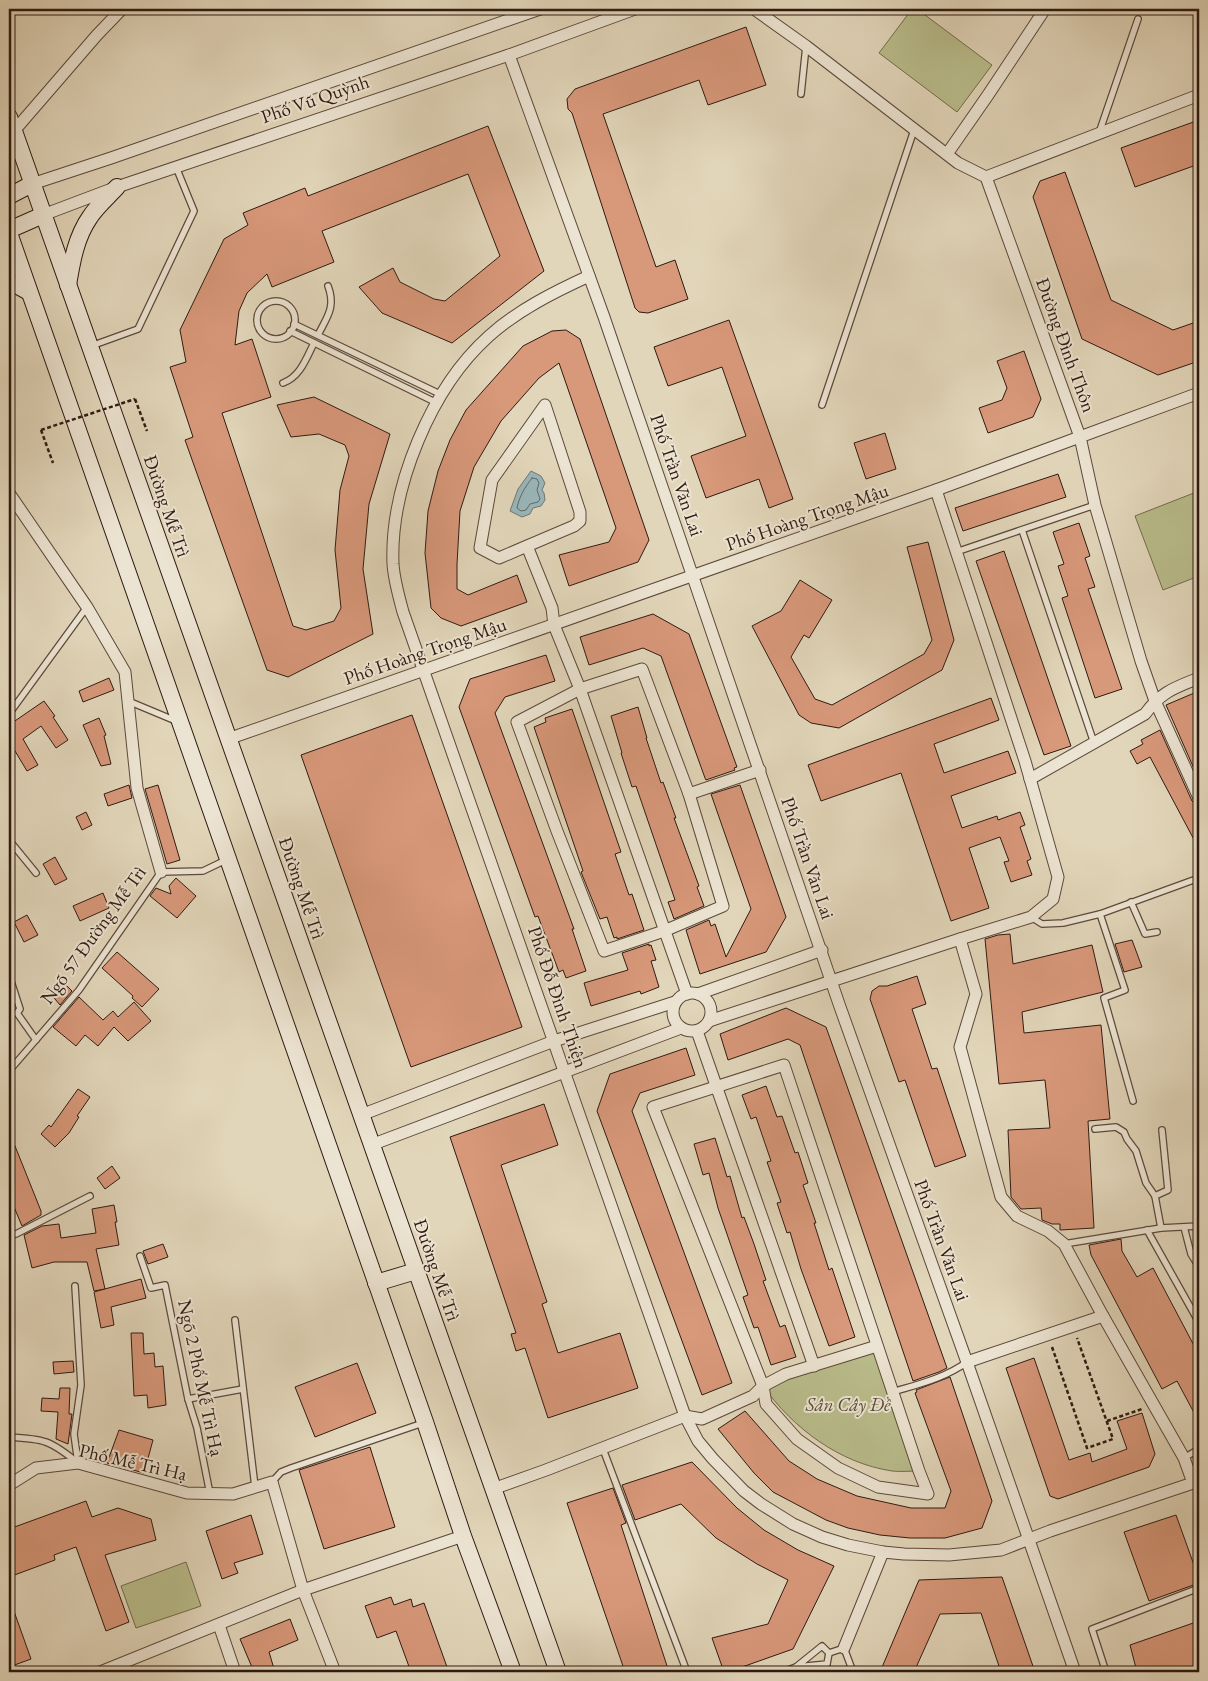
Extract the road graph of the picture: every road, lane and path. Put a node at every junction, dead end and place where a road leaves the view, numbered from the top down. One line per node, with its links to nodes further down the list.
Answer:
1 (122, 9): 11 (street)
2 (540, 9): 17 (street, Phố Vũ Quỳnh)
3 (635, 9): 8 (street, Phố Vũ Quỳnh)
4 (754, 9): 7 (street)
5 (1044, 10): 14 (street)
6 (1138, 19): 13 (lane)
7 (806, 46): 9 (lane); 12 (street)
8 (509, 55): 15 (street, Phố Vũ Quỳnh); 22 (street, Phố Trần Văn Lai)
9 (801, 94)
10 (1199, 95): 13 (street)
11 (10, 128): 17 (main road, Đường Mễ Trì)
12 (914, 130): 14 (street); 35 (lane)
13 (1099, 134): 16 (street)
14 (947, 154): 16 (street)
15 (176, 167): 18 (street, Phố Vũ Quỳnh); 31 (lane)
16 (986, 177): 37 (street, Đường Đình Thôn)
17 (32, 184): 19 (main road); 20 (main road, Đường Mễ Trì)
18 (117, 188): 20 (street, Phố Vũ Quỳnh); 25 (main road)
19 (9, 196)
20 (43, 215): 21 (main road, Phố Vũ Quỳnh); 25 (main road, Đường Mễ Trì)
21 (9, 232): 26 (main road)
22 (589, 276): 34 (street, Phố Đỗ Đình Thiện); 45 (street, Phố Trần Văn Lai)
23 (9, 282): 26 (main road)
24 (328, 286): 29 (lane)
25 (68, 287): 31 (main road, Đường Mễ Trì)
26 (28, 292): 54 (main road)
27 (294, 324): 28 (lane); 28 (lane); 29 (lane)
28 (290, 332): 30 (lane)
29 (318, 336): 34 (lane)
30 (314, 343): 32 (lane); 34 (lane)
31 (89, 346): 55 (main road, Đường Mễ Trì)
32 (283, 383)
33 (1199, 394): 37 (street, Phố Hoàng Trọng Mậu)
34 (440, 399): 48 (street, Phố Đỗ Đình Thiện)
35 (822, 405)
36 (147, 431): 38 (path, bridge)
37 (1080, 437): 39 (street, Phố Hoàng Trọng Mậu); 41 (street, Đường Đình Thôn)
38 (53, 463)
39 (936, 490): 44 (street); 45 (street, Phố Hoàng Trọng Mậu)
40 (9, 493): 46 (street, Ngõ 57 Đường Mễ Trì)
41 (1095, 505): 42 (lane); 51 (street, Đường Đình Thôn)
42 (1022, 530): 44 (lane); 56 (lane)
43 (527, 546): 43 (street); 47 (street)
44 (956, 552): 58 (street)
45 (693, 575): 47 (street, Phố Hoàng Trọng Mậu); 57 (street, Phố Trần Văn Lai)
46 (87, 607): 52 (street, Ngõ 57 Đường Mễ Trì); 53 (lane)
47 (554, 625): 48 (street, Phố Hoàng Trọng Mậu); 50 (street)
48 (424, 670): 55 (street, Phố Hoàng Trọng Mậu); 81 (street, Phố Đỗ Đình Thiện)
49 (1199, 678): 51 (street)
50 (580, 689): 59 (street); 69 (street); 69 (street)
51 (1155, 700): 56 (street); 60 (street, Đường Đình Thôn)
52 (128, 701): 54 (lane); 63 (street, Ngõ 57 Đường Mễ Trì)
53 (9, 714)
54 (180, 723): 62 (main road)
55 (228, 739): 86 (main road, Đường Mễ Trì)
56 (1094, 743): 58 (street)
57 (760, 770): 59 (street); 72 (street, Phố Trần Văn Lai)
58 (1030, 779): 68 (street)
59 (689, 794): 69 (street)
60 (1199, 798)
61 (9, 840): 64 (lane)
62 (228, 859): 63 (lane); 101 (main road)
63 (160, 872): 80 (lane, Ngõ 57 Đường Mễ Trì)
64 (36, 873)
65 (1199, 878): 66 (lane)
66 (1131, 902): 67 (lane); 70 (lane)
67 (1100, 914): 68 (lane); 85 (lane)
68 (1031, 917): 71 (street)
69 (664, 931): 75 (street)
70 (1157, 932)
71 (960, 939): 74 (street); 97 (street)
72 (822, 950): 74 (street, Phố Trần Văn Lai); 75 (street)
73 (9, 975): 80 (lane)
74 (832, 981): 77 (street); 109 (street, Phố Trần Văn Lai)
75 (692, 994): 76 (street); 77 (street)
76 (675, 1002): 78 (street); 81 (street)
77 (709, 1021): 79 (street)
78 (681, 1028): 79 (street); 83 (street)
79 (697, 1031): 84 (street)
80 (36, 1040): 82 (lane, Ngõ 57 Đường Mễ Trì)
81 (554, 1041): 83 (street, Phố Đỗ Đình Thiện); 86 (street)
82 (9, 1071)
83 (565, 1071): 89 (street); 116 (street, Phố Đỗ Đình Thiện)
84 (716, 1087): 108 (street); 110 (street); 111 (street)
85 (1133, 1101)
86 (361, 1115): 89 (main road, Đường Mễ Trì)
87 (1095, 1129): 91 (lane)
88 (1162, 1130): 91 (lane)
89 (371, 1145): 100 (main road, Đường Mễ Trì)
90 (90, 1196): 96 (lane)
91 (1155, 1196): 94 (lane)
92 (1199, 1226): 93 (lane)
93 (1184, 1227): 94 (lane); 99 (lane)
94 (1161, 1228): 95 (lane)
95 (1147, 1230): 97 (lane); 104 (lane)
96 (9, 1235)
97 (1064, 1244): 103 (street)
98 (140, 1256): 114 (lane, Ngõ 2 Phố Mễ Trì Hạ)
99 (1199, 1267)
100 (416, 1271): 101 (main road); 127 (main road, Đường Mễ Trì)
101 (376, 1283): 118 (main road)
102 (75, 1286): 123 (lane)
103 (1103, 1316): 109 (street); 122 (street)
104 (1196, 1319)
105 (235, 1320): 112 (lane)
106 (1076, 1334): 117 (path)
107 (1050, 1343): 117 (path)
108 (877, 1346): 110 (street); 113 (street)
109 (967, 1362): 113 (lane); 130 (street, Phố Trần Văn Lai)
110 (814, 1366): 111 (street)
111 (763, 1386): 113 (street); 116 (street)
112 (243, 1389): 114 (lane); 126 (lane)
113 (893, 1392)
114 (188, 1399): 128 (lane, Ngõ 2 Phố Mễ Trì Hạ)
115 (1146, 1408): 117 (path)
116 (685, 1416): 120 (street); 131 (street, Phố Đỗ Đình Thiện)
117 (1107, 1421)
118 (425, 1422): 124 (lane); 129 (main road)
119 (9, 1437): 123 (lane)
120 (603, 1448): 127 (street); 143 (lane)
121 (1199, 1449): 122 (lane)
122 (1184, 1458): 130 (street, Phố Đỗ Đình Thiện)
123 (78, 1462): 125 (street, Phố Mễ Trì Hạ); 128 (street, Phố Mễ Trì Hạ)
124 (272, 1482): 126 (street, Phố Mễ Trì Hạ); 133 (street)
125 (9, 1485)
126 (256, 1487): 128 (street, Phố Mễ Trì Hạ)
127 (493, 1489): 142 (main road, Đường Mễ Trì)
128 (210, 1494)
129 (464, 1536): 133 (street); 141 (main road)
130 (1029, 1540): 131 (street, Phố Đỗ Đình Thiện); 146 (street, Phố Trần Văn Lai)
131 (883, 1552): 135 (street)
132 (1199, 1588): 147 (lane)
133 (304, 1590): 134 (street); 140 (street)
134 (219, 1625): 138 (street); 139 (street)
135 (844, 1648): 136 (lane); 145 (lane)
136 (829, 1652): 137 (lane); 137 (lane)
137 (796, 1667): 144 (lane)
138 (100, 1672)
139 (235, 1672)
140 (334, 1672)
141 (513, 1672)
142 (558, 1672)
143 (688, 1672)
144 (782, 1672)
145 (853, 1672)
146 (1075, 1672)
147 (1106, 1672)

